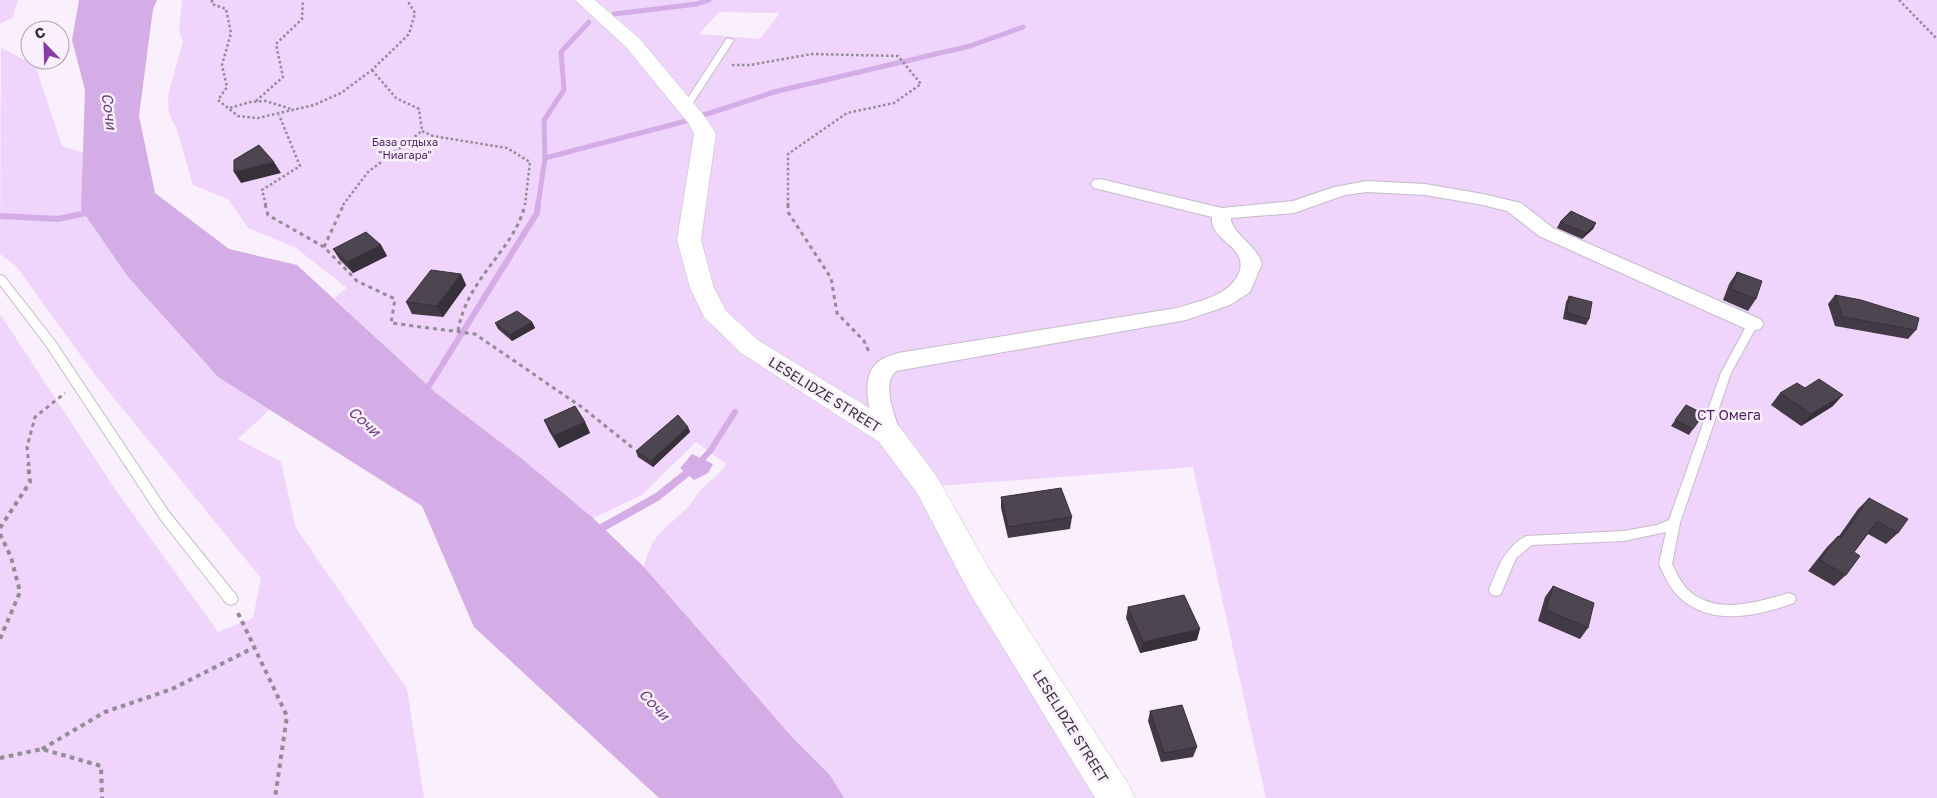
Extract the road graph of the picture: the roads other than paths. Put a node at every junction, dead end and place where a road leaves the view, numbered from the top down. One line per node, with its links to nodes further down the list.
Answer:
1 (584, 0): 3 (street, LESELIDZE STREET)
2 (730, 40): 3 (lane)
3 (686, 107): 8 (street, LESELIDZE STREET)
4 (1100, 184): 5 (street)
5 (1222, 214): 7 (street); 8 (street)
6 (0, 278): 11 (lane)
7 (1753, 324): 9 (lane)
8 (889, 434): 13 (street, LESELIDZE STREET)
9 (1674, 523): 10 (lane); 12 (lane)
10 (1496, 590)
11 (231, 599)
12 (1789, 599)
13 (1116, 798)

